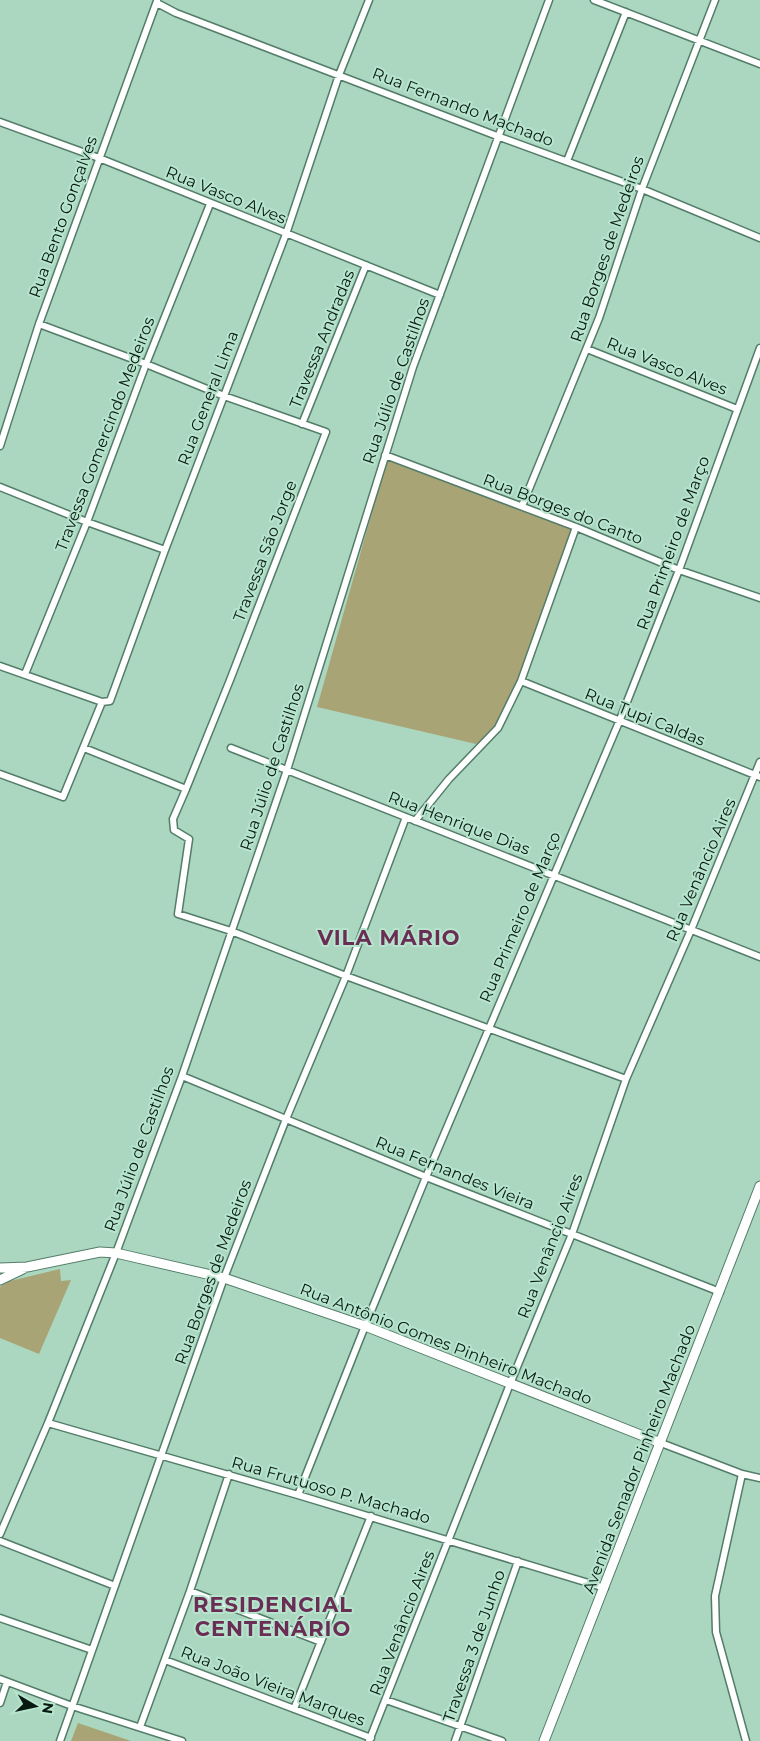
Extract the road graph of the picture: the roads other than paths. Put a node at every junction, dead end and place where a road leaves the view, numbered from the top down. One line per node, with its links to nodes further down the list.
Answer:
1 (369, 0): 9 (street, Rua General Lima)
2 (548, 0): 11 (street, Rua Júlio de Castilhos)
3 (594, 0): 6 (street)
4 (715, 0): 7 (street, Rua Borges de Medeiros)
5 (157, 1): 9 (street, Rua Fernando Machado); 12 (street, Rua Bento Gonçalves)
6 (626, 12): 7 (street); 13 (street)
7 (700, 40): 8 (street); 14 (street, Rua Borges de Medeiros)
8 (760, 64)
9 (340, 75): 11 (street, Rua Fernando Machado); 16 (street, Rua General Lima)
10 (0, 122): 12 (street, Rua Vasco Alves)
11 (497, 136): 13 (street, Rua Fernando Machado); 19 (street, Rua Júlio de Castilhos)
12 (99, 158): 15 (street, Rua Vasco Alves); 20 (street, Rua Bento Gonçalves)
13 (567, 161): 14 (street, Rua Fernando Machado)
14 (642, 190): 17 (street, Rua Fernando Machado); 22 (street, Rua Borges de Medeiros)
15 (210, 204): 16 (street, Rua Vasco Alves); 23 (street, Travessa Gomercindo Medeiros)
16 (286, 234): 18 (street, Rua Vasco Alves); 24 (street, Rua General Lima)
17 (760, 238)
18 (366, 265): 19 (street, Rua Vasco Alves); 26 (street, Travessa Andradas)
19 (440, 295): 28 (street, Rua Júlio de Castilhos)
20 (39, 324): 23 (street); 27 (street, Rua Bento Gonçalves)
21 (760, 348): 25 (street, Rua Primeiro de Março)
22 (587, 349): 25 (street, Rua Vasco Alves); 30 (street, Rua Borges de Medeiros)
23 (146, 364): 24 (street); 31 (street, Travessa Gomercindo Medeiros)
24 (224, 396): 26 (street); 33 (street, Rua General Lima)
25 (737, 409): 34 (street, Rua Primeiro de Março)
26 (302, 424): 47 (street, Travessa São Jorge)
27 (0, 446)
28 (385, 455): 30 (street, Rua Borges do Canto); 44 (street, Rua Júlio de Castilhos)
29 (0, 487): 31 (street)
30 (522, 506): 32 (street, Rua Borges do Canto)
31 (87, 522): 33 (street); 37 (street, Travessa Gomercindo Medeiros)
32 (576, 527): 34 (street, Rua Borges do Canto); 38 (street)
33 (164, 550): 39 (street, Rua General Lima)
34 (679, 570): 35 (street, Rua Borges do Canto); 40 (street, Rua Primeiro de Março)
35 (760, 598)
36 (0, 666): 37 (street)
37 (25, 674): 39 (street)
38 (521, 682): 40 (street, Rua Tupi Caldas); 49 (street)
39 (102, 702): 41 (street, Rua General Lima)
40 (619, 722): 46 (street, Rua Tupi Caldas); 50 (street, Rua Primeiro de Março)
41 (84, 748): 45 (street, Rua General Lima); 47 (street)
42 (231, 748): 44 (street, Rua Henrique Dias)
43 (760, 762): 46 (street, Rua Venâncio Aires)
44 (287, 770): 48 (street, Rua Henrique Dias); 52 (street, Rua Júlio de Castilhos)
45 (0, 774)
46 (758, 776): 51 (street, Rua Venâncio Aires)
47 (186, 789): 52 (street, Travessa São Jorge)
48 (406, 817): 49 (street, Rua Henrique Dias); 54 (street, Rua Borges de Medeiros)
49 (415, 821): 50 (street, Rua Henrique Dias)
50 (553, 875): 51 (street, Rua Henrique Dias); 55 (street, Rua Primeiro de Março)
51 (691, 930): 53 (street, Rua Henrique Dias); 57 (street, Rua Venâncio Aires)
52 (231, 931): 54 (street); 56 (street, Rua Júlio de Castilhos)
53 (760, 957)
54 (346, 976): 55 (street); 58 (street, Rua Borges de Medeiros)
55 (488, 1027): 57 (street); 59 (street, Rua Primeiro de Março)
56 (182, 1076): 58 (street, Rua Fernandes Vieira); 62 (street, Rua Júlio de Castilhos)
57 (626, 1078): 61 (street, Rua Venâncio Aires)
58 (286, 1119): 59 (street, Rua Fernandes Vieira); 65 (street, Rua Borges de Medeiros)
59 (426, 1178): 61 (street, Rua Fernandes Vieira); 68 (street, Rua Primeiro de Março)
60 (760, 1186): 67 (main road, Avenida Senador Pinheiro Machado)
61 (572, 1234): 67 (street, Rua Fernandes Vieira); 69 (street, Rua Venâncio Aires)
62 (116, 1253): 63 (main road, Rua Antônio Gomes Pinheiro Machado); 65 (main road, Rua Antônio Gomes Pinheiro Machado); 70 (street, Rua Júlio de Castilhos)
63 (27, 1267): 64 (main road, Rua Antônio Gomes Pinheiro Machado); 66 (main road, Rua Antônio Gomes Pinheiro Machado)
64 (0, 1268)
65 (224, 1278): 68 (main road, Rua Antônio Gomes Pinheiro Machado); 72 (street, Rua Borges de Medeiros)
66 (0, 1280)
67 (720, 1292): 71 (main road, Avenida Senador Pinheiro Machado)
68 (365, 1326): 69 (main road, Rua Antônio Gomes Pinheiro Machado); 76 (street, Rua Primeiro de Março)
69 (510, 1384): 71 (main road, Rua Antônio Gomes Pinheiro Machado); 79 (street, Rua Venâncio Aires)
70 (48, 1423): 72 (street, Rua Frutuoso P. Machado); 78 (street, Rua Júlio de Castilhos)
71 (661, 1443): 74 (street, Rua Antônio Gomes Pinheiro Machado); 83 (main road, Avenida Senador Pinheiro Machado)
72 (161, 1456): 73 (street, Rua Frutuoso P. Machado); 82 (street, Rua Borges de Medeiros)
73 (229, 1474): 76 (street, Rua Frutuoso P. Machado); 84 (street)
74 (742, 1474): 75 (street, Rua Antônio Gomes Pinheiro Machado); 102 (street)
75 (760, 1478)
76 (298, 1495): 77 (street, Rua Frutuoso P. Machado)
77 (371, 1516): 79 (street, Rua Frutuoso P. Machado); 86 (street)
78 (0, 1534)
79 (449, 1540): 81 (street, Rua Frutuoso P. Machado); 90 (street, Rua Venâncio Aires)
80 (0, 1541): 82 (street)
81 (518, 1561): 83 (street, Rua Frutuoso P. Machado); 94 (street, Travessa 3 de Junho)
82 (115, 1586): 87 (street, Rua Borges de Medeiros)
83 (605, 1588): 101 (main road, Avenida Senador Pinheiro Machado)
84 (190, 1591): 86 (street); 88 (street)
85 (0, 1618): 87 (street)
86 (321, 1642): 93 (street)
87 (92, 1650): 92 (street, Rua Borges de Medeiros)
88 (165, 1660): 93 (street, Rua João Vieira Marques); 95 (street)
89 (3, 1681): 91 (street); 92 (street)
90 (386, 1700): 94 (street); 96 (street, Rua Venâncio Aires)
91 (0, 1703)
92 (72, 1706): 95 (street); 97 (street, Rua Borges de Medeiros)
93 (294, 1709): 96 (street, Rua João Vieira Marques)
94 (460, 1726): 99 (street, Travessa 3 de Junho); 100 (street)
95 (140, 1727): 98 (street)
96 (370, 1739)
97 (60, 1741)
98 (182, 1741)
99 (455, 1741)
100 (502, 1741)
101 (544, 1741)
102 (746, 1741)

